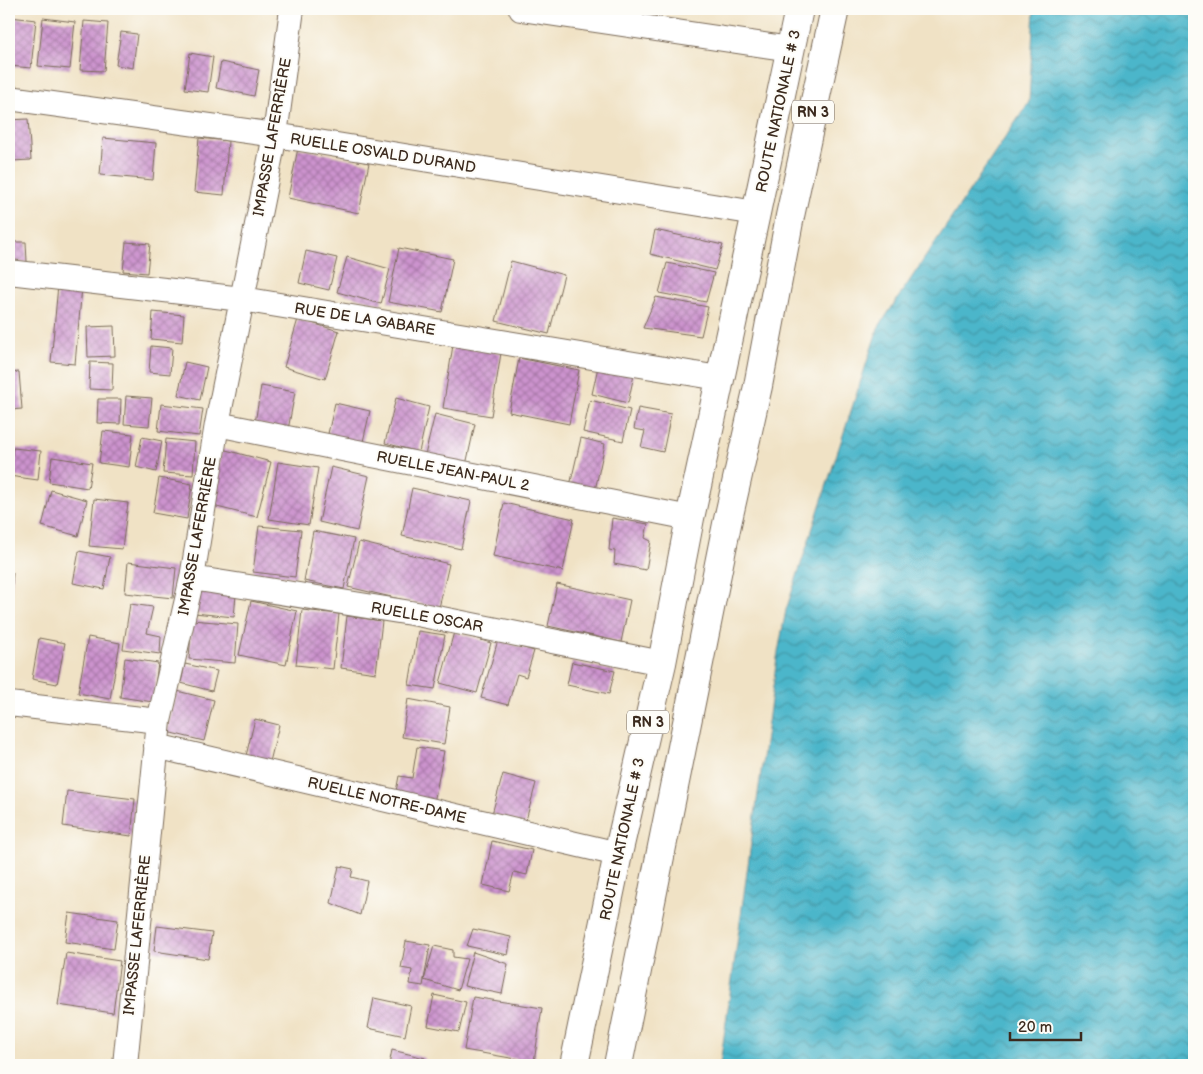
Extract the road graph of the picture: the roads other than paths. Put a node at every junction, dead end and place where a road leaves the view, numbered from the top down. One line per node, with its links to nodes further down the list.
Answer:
1 (292, 9): 7 (street, IMPASSE LAFERRIÈRE)
2 (521, 9): 5 (street)
3 (798, 9): 5 (main road, ROUTE NATIONALE # 3 / RN 3)
4 (836, 9): 22 (main road, RN 3)
5 (791, 49): 8 (main road, ROUTE NATIONALE # 3 / RN 3)
6 (9, 98): 7 (street, RUELLE OSVALD DURAND)
7 (274, 135): 8 (street, RUELLE OSVALD DURAND); 10 (street, IMPASSE LAFERRIÈRE)
8 (756, 213): 11 (main road, RN 3)
9 (9, 272): 10 (street, RUE DE LA GABARE)
10 (242, 299): 11 (street, RUE DE LA GABARE); 12 (street, IMPASSE LAFERRIÈRE)
11 (719, 378): 13 (main road, ROUTE NATIONALE # 3 / RN 3)
12 (217, 424): 13 (street, RUELLE JEAN-PAUL 2); 14 (street, IMPASSE LAFERRIÈRE)
13 (690, 518): 15 (main road, ROUTE NATIONALE # 3 / RN 3)
14 (192, 578): 15 (street, RUELLE OSCAR); 17 (street, IMPASSE LAFERRIÈRE)
15 (662, 663): 19 (main road, ROUTE NATIONALE # 3 / RN 3)
16 (9, 704): 17 (street)
17 (159, 721): 18 (street, IMPASSE LAFERRIÈRE)
18 (156, 746): 19 (street, RUELLE NOTRE-DAME); 20 (street, IMPASSE LAFERRIÈRE)
19 (618, 854): 21 (main road, ROUTE NATIONALE # 3 / RN 3)
20 (125, 1065)
21 (574, 1065)
22 (618, 1065)

